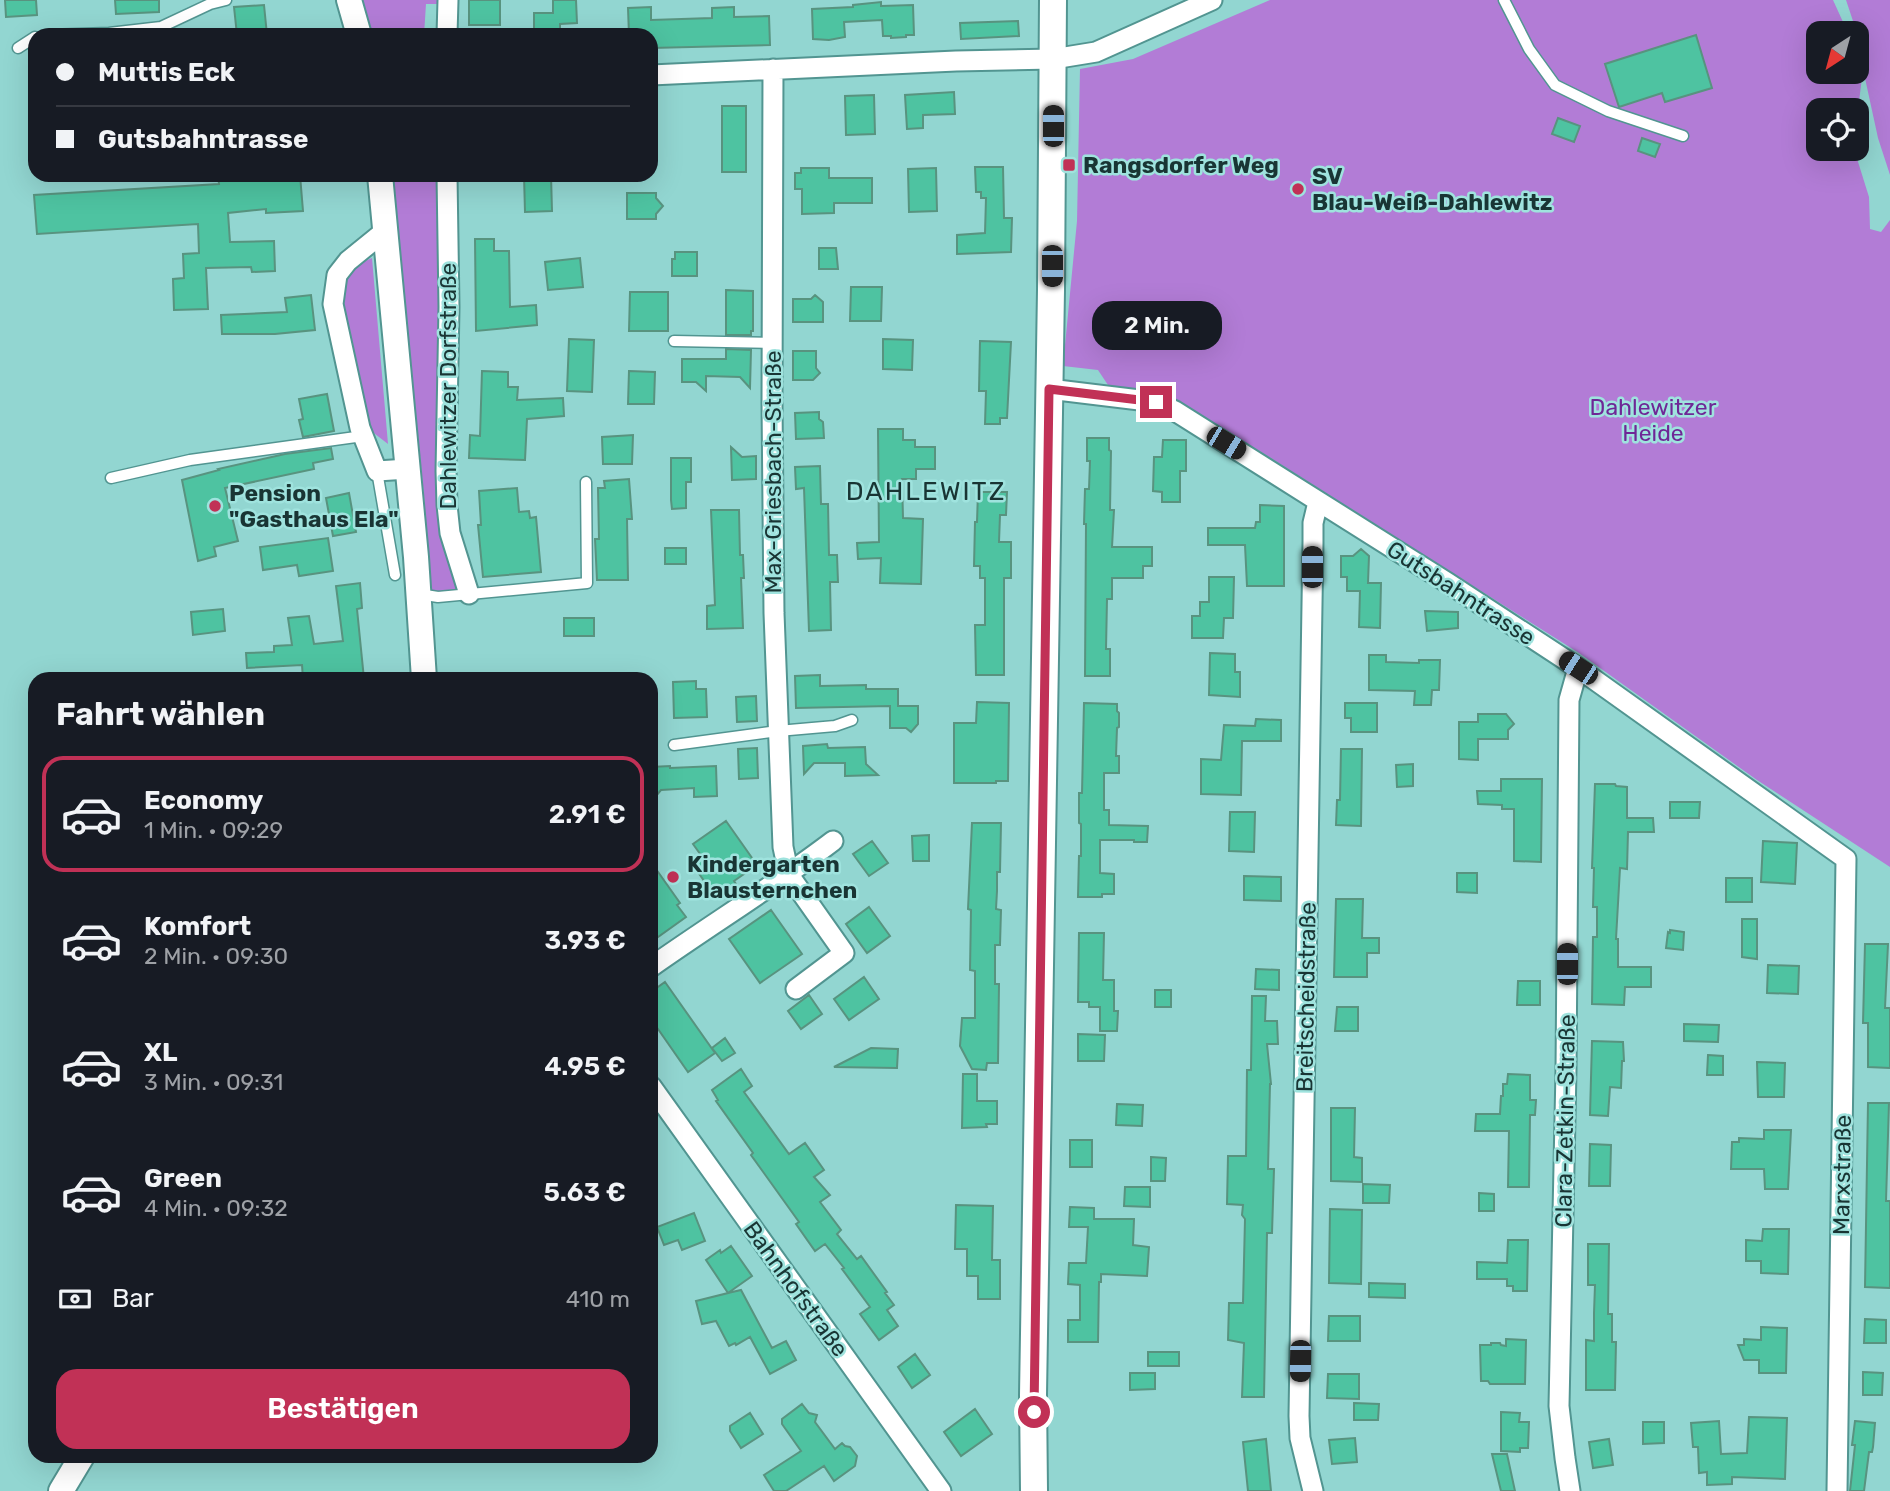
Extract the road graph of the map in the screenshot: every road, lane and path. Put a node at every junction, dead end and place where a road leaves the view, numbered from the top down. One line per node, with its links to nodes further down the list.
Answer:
1 (226, 0): 7 (lane)
2 (349, 0): 8 (street)
3 (448, 0): 9 (street)
4 (1053, 0): 12 (main road)
5 (1212, 0): 12 (street)
6 (1504, 0): 15 (lane)
7 (152, 28)
8 (357, 28)
9 (447, 28)
10 (28, 42): 11 (lane)
11 (18, 48)
12 (1053, 60): 13 (street); 21 (main road)
13 (773, 69): 14 (street); 20 (street, Max-Griesbach-Straße)
14 (658, 75)
15 (1683, 136)
16 (381, 182): 18 (street, Dahlewitzer Dorfstraße)
17 (447, 182): 30 (street, Dahlewitzer Dorfstraße)
18 (385, 231): 22 (street); 23 (street, Dahlewitzer Dorfstraße)
19 (674, 341): 20 (lane)
20 (773, 343): 34 (street, Max-Griesbach-Straße)
21 (1049, 389): 27 (street, Gutsbahntrasse); 45 (main road)
22 (363, 436): 24 (street); 25 (lane)
23 (408, 469): 24 (street, Dahlewitzer Dorfstraße); 29 (street, Dahlewitzer Dorfstraße)
24 (377, 471): 28 (lane)
25 (111, 478)
26 (586, 482): 30 (lane)
27 (1318, 502): 31 (street, Gutsbahntrasse); 46 (street, Breitscheidstraße)
28 (395, 575)
29 (418, 594): 30 (lane); 32 (street, Dahlewitzer Dorfstraße)
30 (469, 594)
31 (1578, 668): 37 (street, Gutsbahntrasse); 47 (street, Clara-Zetkin-Straße)
32 (424, 672)
33 (852, 720): 34 (lane)
34 (778, 731): 35 (lane); 38 (street, Max-Griesbach-Straße)
35 (674, 745)
36 (833, 841): 38 (street)
37 (1846, 859): 48 (street, Marxstraße)
38 (789, 875): 39 (street); 40 (street)
39 (658, 962)
40 (796, 989)
41 (658, 1096): 44 (street, Bahnhofstraße)
42 (78, 1463): 43 (street)
43 (61, 1491)
44 (941, 1491)
45 (1034, 1491)
46 (1313, 1491)
47 (1570, 1491)
48 (1838, 1491)

